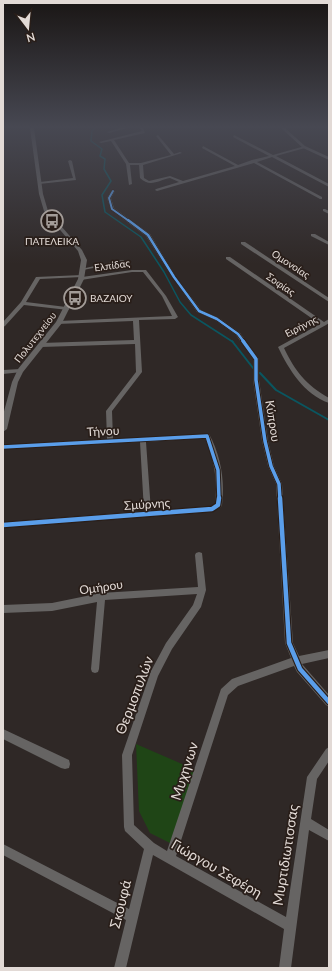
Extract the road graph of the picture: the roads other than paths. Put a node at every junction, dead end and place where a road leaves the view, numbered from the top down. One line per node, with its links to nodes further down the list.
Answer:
1 (39, 173): 8 (street, Πολυτεχνείου)
2 (73, 173): 8 (street)
3 (129, 173): 10 (street)
4 (142, 173): 9 (street)
5 (214, 173): 9 (street)
6 (276, 173): 14 (street)
7 (304, 173): 11 (street)
8 (40, 183): 22 (street, Πολυτεχνείου)
9 (183, 183): 12 (street)
10 (130, 184)
11 (329, 186)
12 (156, 190)
13 (113, 191): 48 (street, Κύπρου)
14 (321, 198)
15 (324, 210): 16 (street)
16 (329, 213)
17 (314, 235): 19 (street)
18 (243, 243): 24 (street, Ομονοίας)
19 (329, 244)
20 (228, 258): 29 (street, Σοφίας)
21 (122, 261): 22 (street)
22 (83, 269): 23 (street, Πολυτεχνείου)
23 (82, 278): 25 (street, Ελπίδας); 26 (street, Πολυτεχνείου); 27 (street, Ελπίδας)
24 (329, 300)
25 (23, 303): 26 (street); 30 (street)
26 (66, 309): 28 (street, Πολυτεχνείου)
27 (136, 319): 28 (street); 31 (street)
28 (59, 323): 32 (street, Πολυτεχνείου)
29 (327, 323): 35 (street, Ειρήνης)
30 (3, 325)
31 (137, 342): 32 (street); 39 (street)
32 (40, 345): 33 (street, Πολυτεχνείου)
33 (20, 371): 34 (street); 36 (street, Πολυτεχνείου)
34 (3, 372)
35 (329, 401)
36 (3, 429)
37 (204, 436): 38 (street, Τήνου); 41 (street, Σμύρνης)
38 (143, 439): 39 (street, Τήνου); 41 (street)
39 (110, 441): 40 (street, Τήνου)
40 (3, 447)
41 (148, 513): 42 (street, Σμύρνης)
42 (3, 525)
43 (198, 555): 44 (street, Θερμοπυλών)
44 (202, 590): 45 (street, Ομήρου); 56 (street, Θερμοπυλών)
45 (101, 597): 46 (street, Ομήρου); 49 (street)
46 (3, 609)
47 (329, 654): 48 (street)
48 (295, 662): 50 (street, Κύπρου); 58 (street, Μυχηνων)
49 (95, 669)
50 (329, 702)
51 (3, 734): 53 (street)
52 (329, 752): 54 (street, Μυρτιδιωτισσας)
53 (65, 764)
54 (306, 822): 55 (street); 60 (street, Μυρτιδιωτισσας)
55 (329, 836)
56 (150, 847): 58 (street, Γιώργου Σεφέρη); 59 (street, Σκουφά)
57 (3, 849): 59 (street)
58 (170, 859): 60 (street, Γιώργου Σεφέρη)
59 (132, 917): 61 (street, Σκουφά)
60 (290, 926): 62 (street, Μυρτιδιωτισσας)
61 (120, 968)
62 (285, 968)

